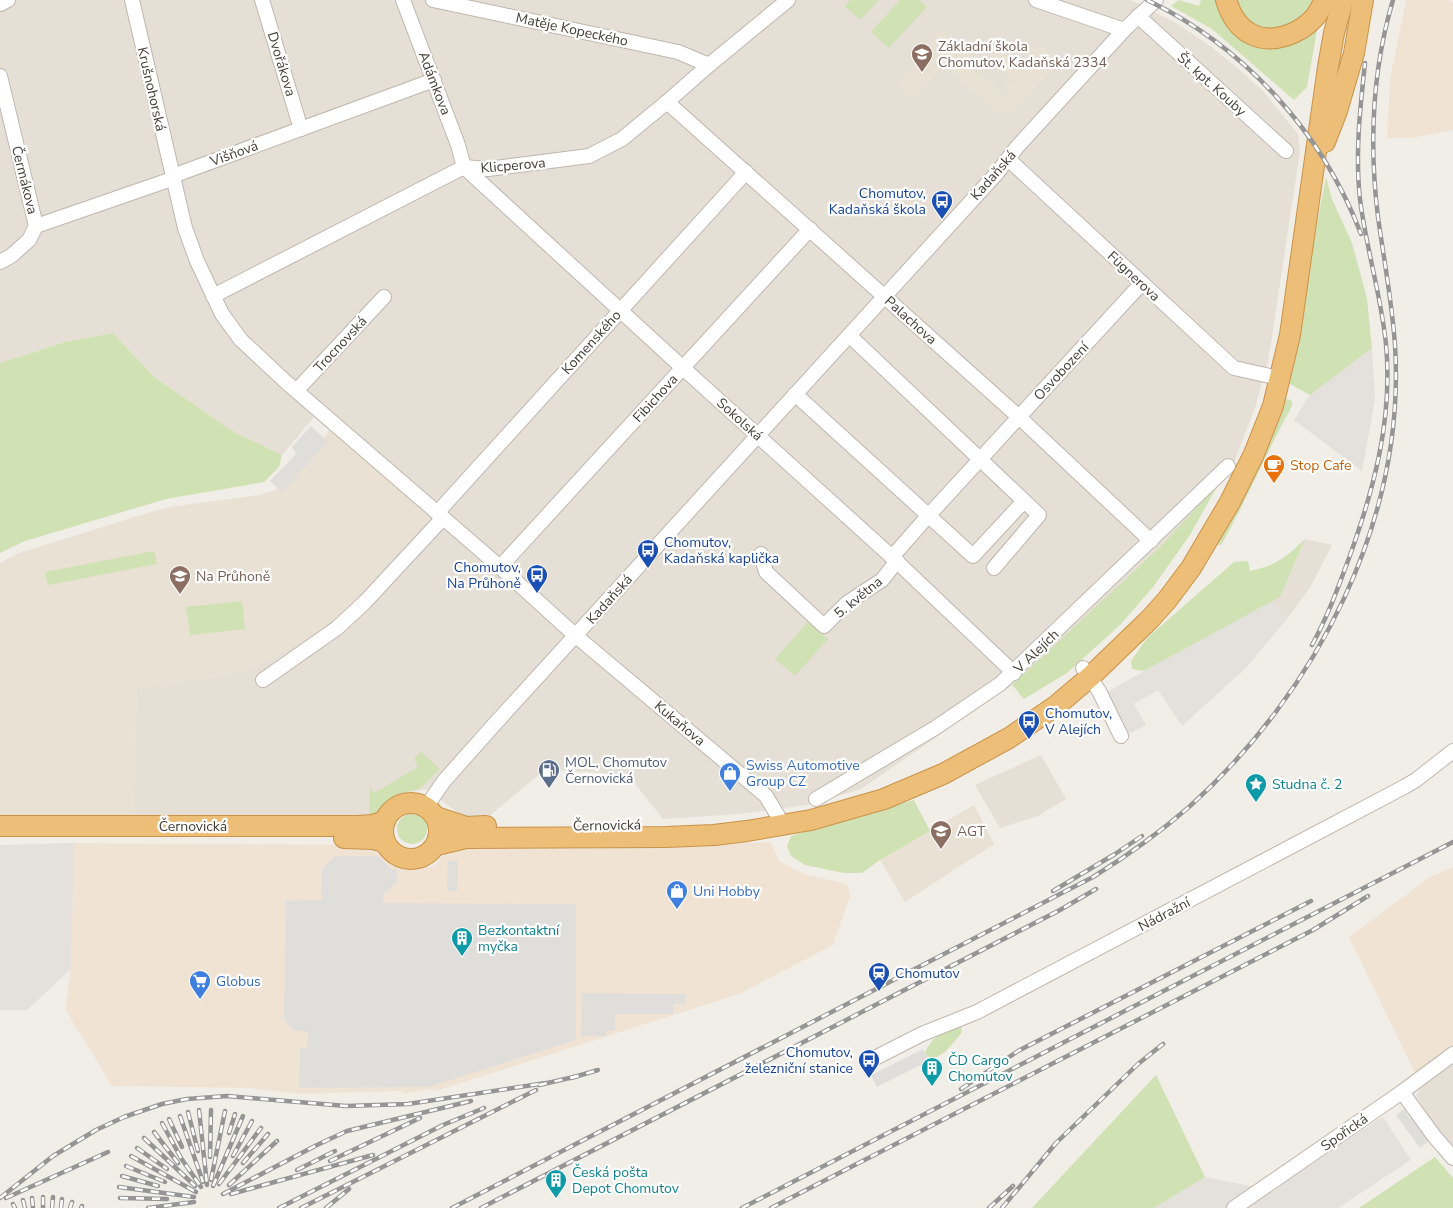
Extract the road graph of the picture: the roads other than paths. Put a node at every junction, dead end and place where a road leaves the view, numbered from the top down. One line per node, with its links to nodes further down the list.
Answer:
1 (8, 0): 15 (street)
2 (132, 0): 27 (street, Krušnohorská)
3 (262, 0): 22 (street, Dvořákova)
4 (403, 0): 20 (street, Adámkova)
5 (433, 0): 18 (street, Matěje Kopeckého)
6 (788, 0): 18 (street, Klicperova)
7 (1036, 0): 17 (street)
8 (1146, 0): 16 (street, Kadaňská)
9 (1156, 0): 16 (street, Kadaňská)
10 (1226, 0): 11 (highway)
11 (1325, 0)
12 (1333, 0): 39 (highway)
13 (1343, 0): 28 (highway)
14 (1363, 0): 28 (highway)
15 (0, 4)
16 (1138, 16): 17 (street, Kadaňská); 23 (street, Št. kpt. Kouby)
17 (1124, 30): 24 (street, Kadaňská)
18 (708, 64): 21 (street, Klicperova)
19 (0, 76): 29 (street, Čermákova)
20 (434, 80): 22 (street, Višňová); 25 (street, Adámkova)
21 (667, 102): 25 (street, Klicperova); 26 (street, Palachova)
22 (301, 129): 27 (street, Višňová)
23 (1286, 151)
24 (1008, 159): 32 (street, Fügnerova); 34 (street, Kadaňská)
25 (464, 167): 33 (street, Klicperova); 36 (street, Sokolská)
26 (746, 172): 30 (street, Palachova); 36 (street, Komenského)
27 (172, 179): 29 (street, Višňová); 33 (street)
28 (1310, 197): 55 (highway)
29 (36, 226): 31 (street)
30 (810, 229): 34 (street, Palachova); 38 (street, Fibichova)
31 (0, 262)
32 (1142, 283): 39 (street, Fügnerova); 42 (street, Osvobození)
33 (213, 296): 40 (street)
34 (885, 296): 37 (street, Kadaňská); 42 (street, Palachova)
35 (384, 297): 40 (street, Trocnovská)
36 (621, 309): 38 (street, Sokolská); 47 (street, Komenského)
37 (850, 336): 41 (street, Kadaňská); 44 (street)
38 (683, 368): 43 (street, Sokolská); 52 (street, Fibichova)
39 (1270, 376): 55 (highway)
40 (296, 391): 47 (street)
41 (795, 394): 43 (street, Kadaňská); 48 (street)
42 (1019, 417): 44 (street, Osvobození); 49 (street, Palachova)
43 (758, 435): 51 (street, Sokolská); 54 (street, Kadaňská)
44 (980, 460): 46 (street); 48 (street, Osvobození)
45 (1228, 466): 49 (street, V Alejích)
46 (1024, 501): 48 (street); 53 (street)
47 (440, 515): 52 (street); 57 (street)
48 (928, 516): 51 (street, Osvobození)
49 (1150, 542): 56 (street, V Alejích)
50 (761, 554): 51 (street, 5. května)
51 (894, 559): 56 (street, Sokolská)
52 (500, 568): 54 (street)
53 (994, 568)
54 (576, 636): 61 (street, Kadaňská); 63 (street, Kukaňova)
55 (1087, 672): 58 (street); 63 (highway)
56 (1014, 673): 60 (street, V Alejích)
57 (264, 680)
58 (1121, 736)
59 (1453, 751): 69 (street, Nádražní)
60 (816, 799)
61 (431, 812): 62 (highway, Černovická); 63 (highway, Černovická); 67 (highway)
62 (385, 821): 64 (highway, Černovická); 66 (highway)
63 (778, 821): 67 (highway, Černovická)
64 (0, 826)
65 (0, 837): 66 (highway, Černovická)
66 (385, 842): 67 (highway, Černovická)
67 (437, 845)
68 (1453, 1054): 70 (street, Spořická)
69 (867, 1062)
70 (1402, 1092): 71 (street); 72 (street, Spořická)
71 (1453, 1158)
72 (1234, 1208)

